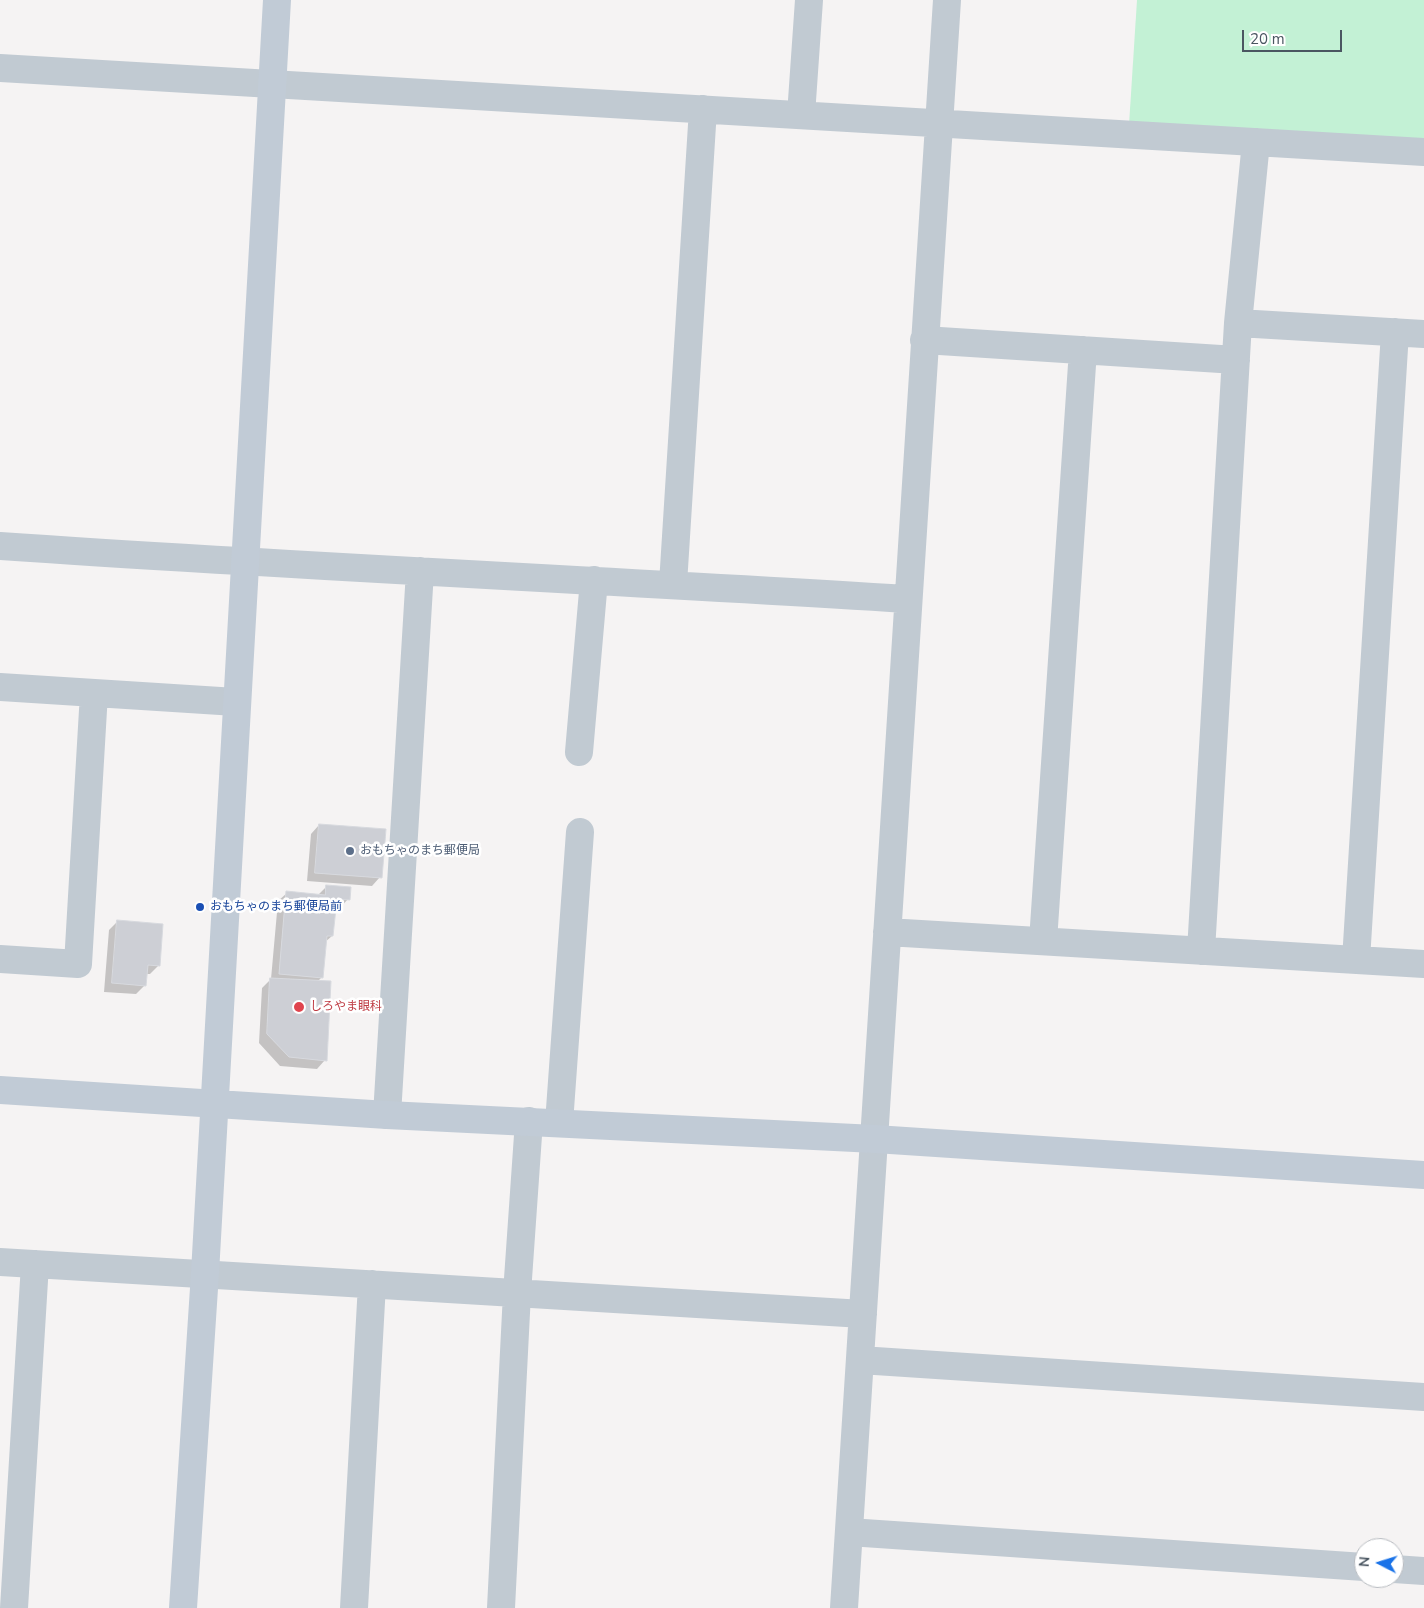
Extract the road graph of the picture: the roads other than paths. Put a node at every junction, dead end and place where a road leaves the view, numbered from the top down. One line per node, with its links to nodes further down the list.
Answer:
1 (277, 0): 5 (street)
2 (809, 0): 7 (street)
3 (947, 0): 8 (street)
4 (0, 68): 5 (street)
5 (272, 84): 6 (street); 18 (street)
6 (703, 109): 7 (street); 21 (street)
7 (801, 115): 8 (street)
8 (938, 123): 9 (street); 14 (street)
9 (1256, 142): 10 (street); 11 (street)
10 (1424, 152)
11 (1238, 323): 12 (street); 16 (street)
12 (1395, 332): 13 (street); 32 (street)
13 (1424, 334)
14 (924, 340): 15 (street); 22 (street)
15 (1083, 350): 16 (street); 29 (street)
16 (1236, 360): 30 (street)
17 (0, 546): 18 (street)
18 (244, 563): 19 (street); 25 (street)
19 (420, 571): 20 (street); 36 (street)
20 (594, 580): 21 (street); 26 (street)
21 (673, 584): 22 (street)
22 (907, 599): 28 (street)
23 (0, 687): 24 (street)
24 (94, 693): 25 (street); 31 (street)
25 (236, 702): 35 (street)
26 (579, 752)
27 (580, 832): 38 (street)
28 (887, 932): 29 (street); 39 (street)
29 (1043, 941): 30 (street)
30 (1201, 951): 32 (street)
31 (0, 959)
32 (1356, 960): 33 (street)
33 (1424, 964)
34 (0, 1090): 35 (street)
35 (214, 1102): 36 (street); 43 (street)
36 (387, 1115): 37 (street)
37 (529, 1121): 38 (street); 45 (street)
38 (559, 1123): 39 (street)
39 (875, 1139): 40 (street); 46 (street)
40 (1424, 1176)
41 (0, 1262): 42 (street)
42 (35, 1264): 43 (street); 53 (street)
43 (205, 1273): 44 (street); 54 (street)
44 (372, 1284): 45 (street); 55 (street)
45 (517, 1293): 46 (street); 56 (street)
46 (863, 1314): 47 (street)
47 (860, 1360): 48 (street); 49 (street)
48 (1424, 1397)
49 (848, 1532): 50 (street); 57 (street)
50 (1354, 1566)
51 (1404, 1570): 52 (street)
52 (1424, 1571)
53 (14, 1608)
54 (183, 1608)
55 (354, 1608)
56 (501, 1608)
57 (844, 1608)

